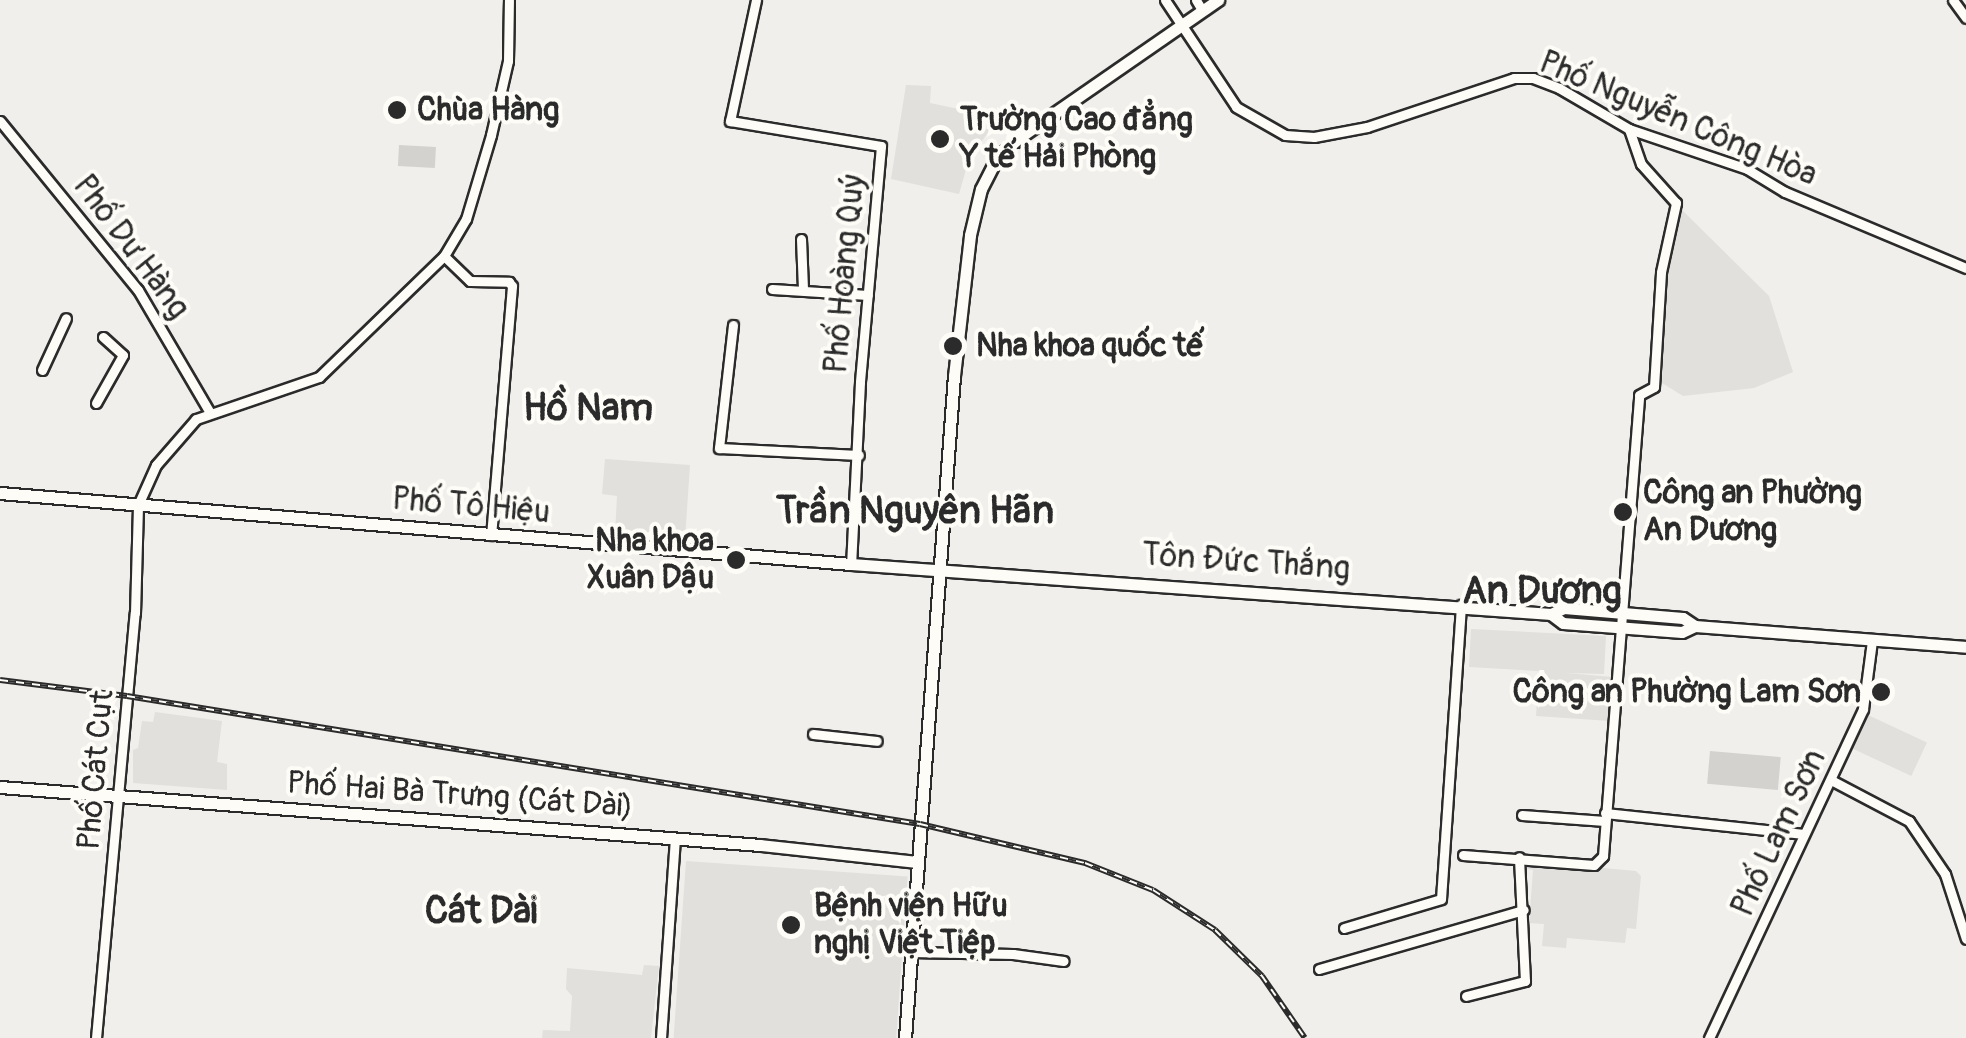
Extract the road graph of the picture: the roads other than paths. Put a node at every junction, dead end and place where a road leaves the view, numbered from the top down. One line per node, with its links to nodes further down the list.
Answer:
1 (509, 0): 12 (street)
2 (756, 0): 16 (street, Phố Hoàng Quý)
3 (1165, 0): 8 (street, Phố Nguyễn Công Hòa)
4 (1218, 0): 6 (main road)
5 (1953, 0): 7 (street)
6 (1199, 5): 8 (main road)
7 (1966, 18)
8 (1182, 22): 10 (street, Phố Nguyễn Công Hòa); 28 (main road)
9 (0, 121): 22 (street, Phố Dư Hàng)
10 (1629, 129): 13 (street, Phố Nguyễn Công Hòa); 30 (street)
11 (801, 240): 15 (street)
12 (444, 256): 22 (street); 26 (street)
13 (1966, 268)
14 (772, 289): 15 (street)
15 (803, 289): 16 (street)
16 (868, 295): 23 (street, Phố Hoàng Quý)
17 (66, 318): 20 (street)
18 (734, 325): 23 (street)
19 (104, 337): 21 (street)
20 (42, 370)
21 (96, 402)
22 (209, 411): 25 (street)
23 (859, 455): 27 (street, Phố Hoàng Quý)
24 (0, 493): 25 (main road, Phố Tô Hiệu)
25 (138, 505): 26 (main road, Phố Tô Hiệu); 40 (street, Phố Cát Cụt)
26 (491, 535): 27 (main road, Phố Tô Hiệu)
27 (852, 564): 28 (main road, Phố Tô Hiệu)
28 (937, 568): 29 (main road, Tôn Đức Thắng); 47 (main road)
29 (1461, 605): 31 (main road, Tôn Đức Thắng); 49 (street)
30 (1623, 613): 31 (main road, Tôn Đức Thắng); 32 (main road, Tôn Đức Thắng); 33 (street)
31 (1551, 614): 33 (main road, Tôn Đức Thắng)
32 (1696, 626): 33 (main road, Tôn Đức Thắng); 34 (main road, Tôn Đức Thắng)
33 (1622, 628): 42 (street)
34 (1872, 641): 35 (main road, Tôn Đức Thắng); 38 (street, Phố Lam Sơn)
35 (1966, 647)
36 (813, 734): 37 (street)
37 (878, 741)
38 (1831, 780): 43 (street, Phố Lam Sơn); 50 (street)
39 (0, 787): 40 (main road, Phố Hai Bà Trưng (Cát Dài))
40 (119, 796): 44 (main road, Phố Hai Bà Trưng (Cát Dài)); 55 (street, Phố Cát Cụt)
41 (1522, 815): 42 (street)
42 (1605, 817): 43 (street); 46 (street)
43 (1804, 834): 58 (street, Phố Lam Sơn)
44 (675, 839): 47 (main road, Phố Hai Bà Trưng (Cát Dài)); 56 (street)
45 (1463, 855): 46 (street)
46 (1519, 856): 48 (street)
47 (916, 862): 51 (main road)
48 (1524, 910): 53 (street); 54 (street)
49 (1344, 928)
50 (1966, 939)
51 (910, 952): 52 (street); 57 (main road)
52 (1064, 961)
53 (1320, 970)
54 (1466, 996)
55 (96, 1038)
56 (661, 1038)
57 (905, 1038)
58 (1709, 1038)

